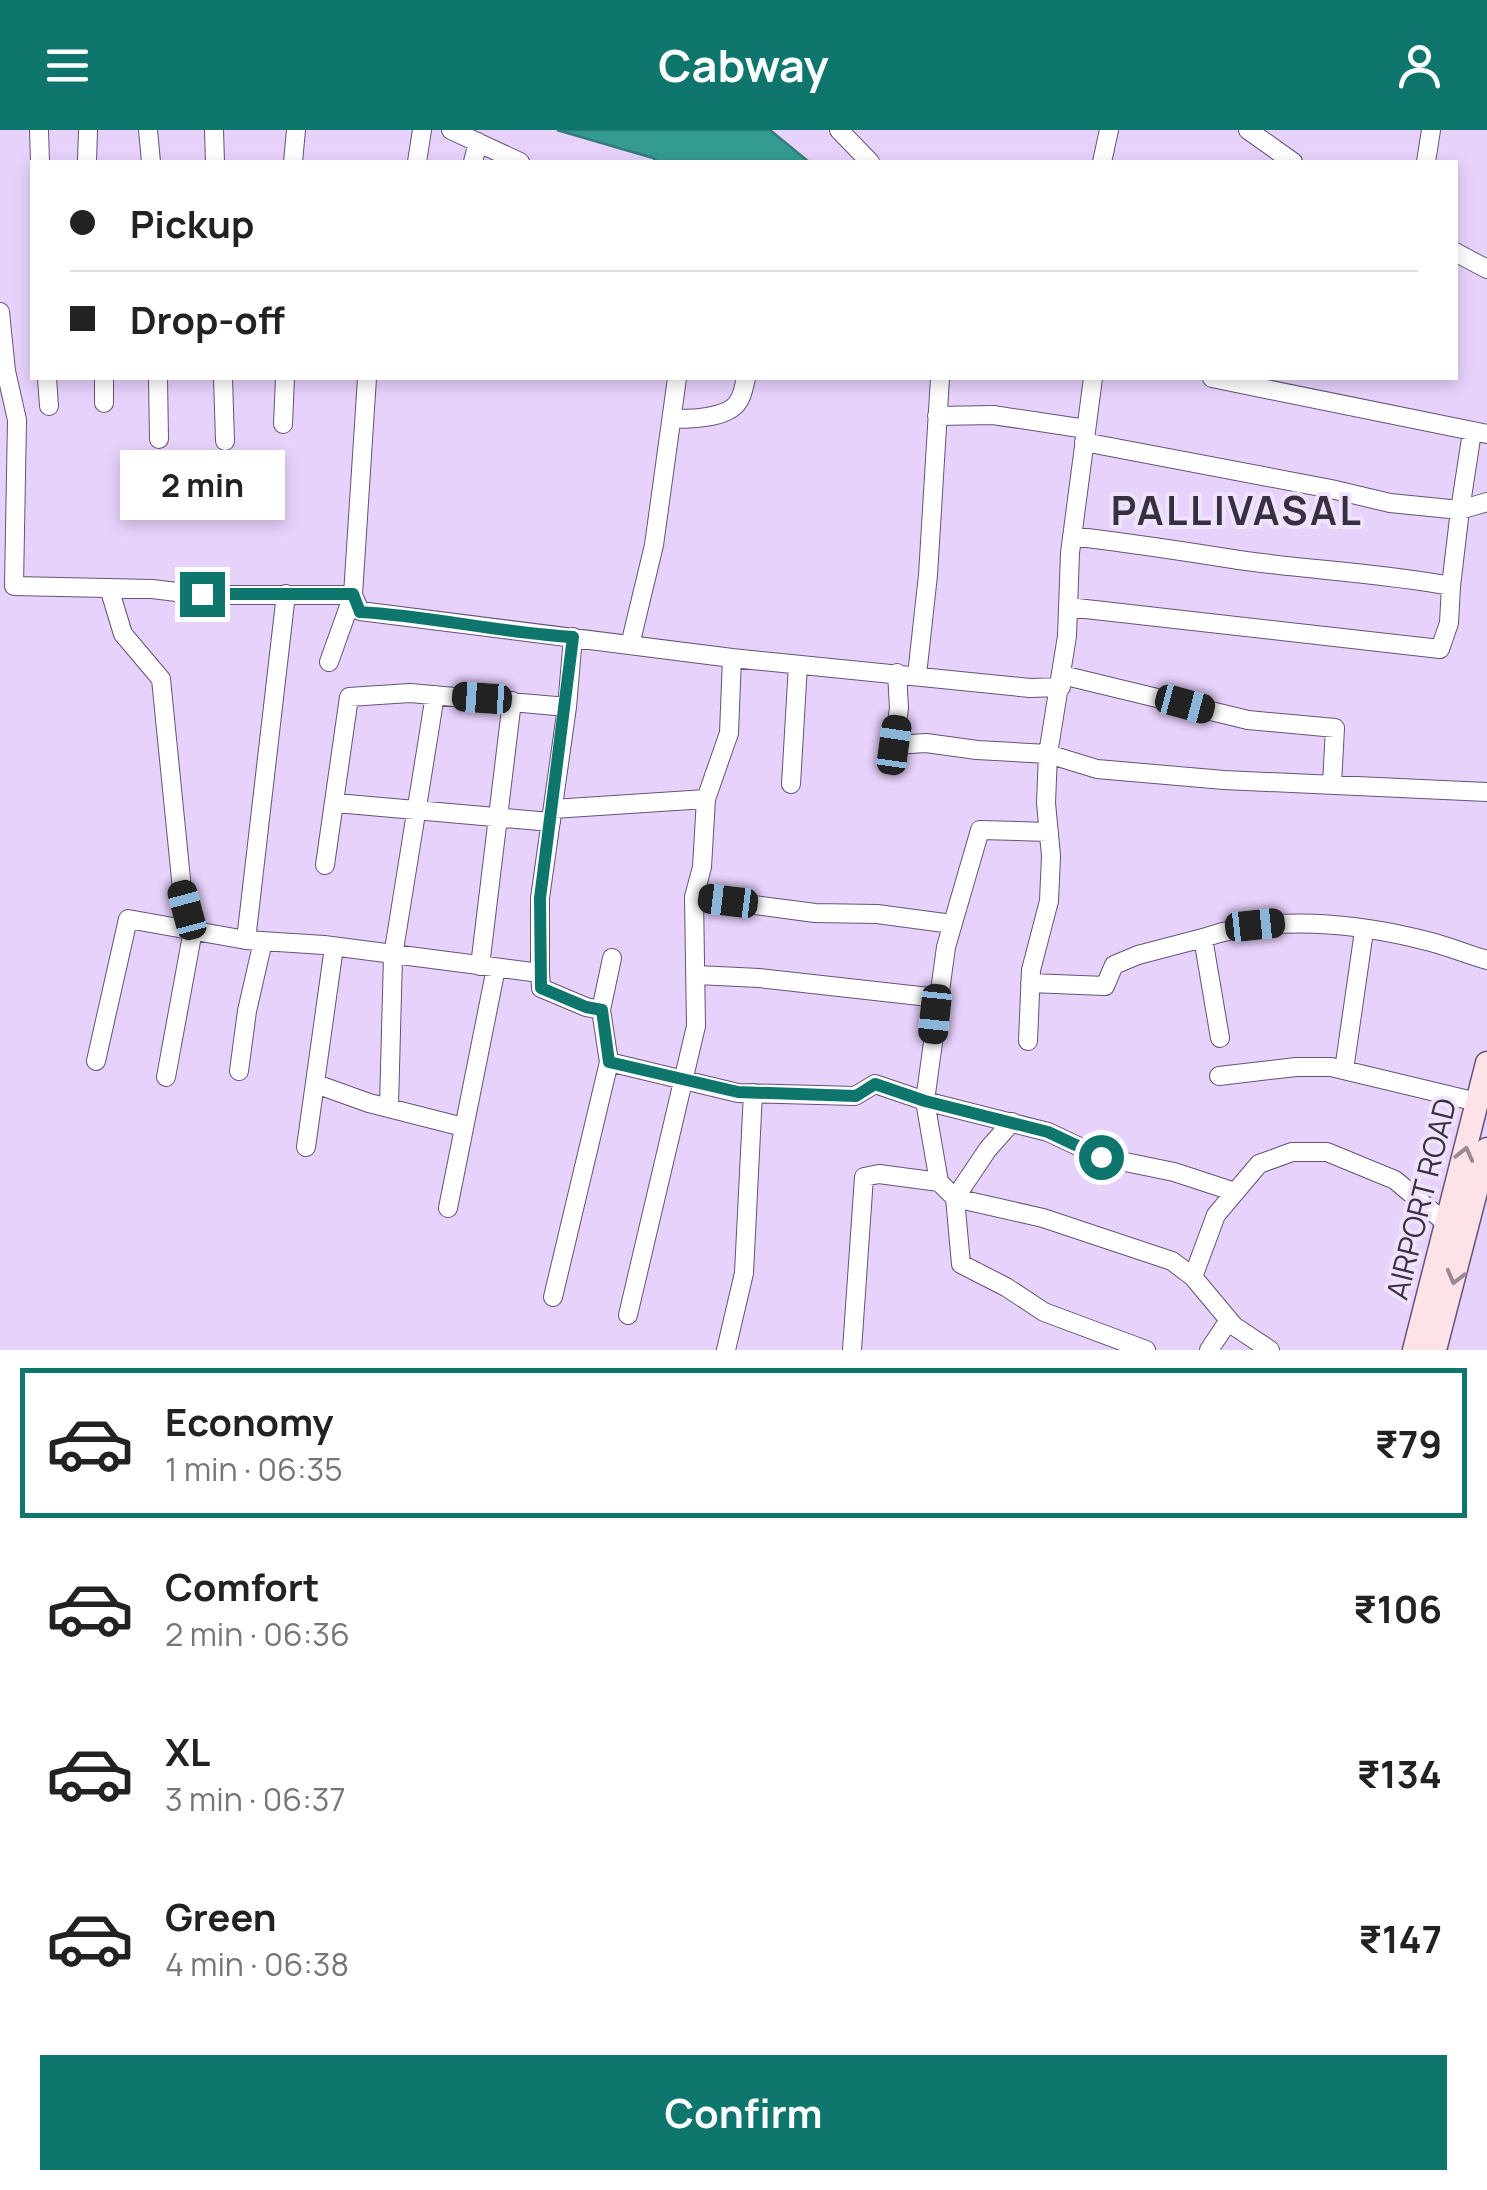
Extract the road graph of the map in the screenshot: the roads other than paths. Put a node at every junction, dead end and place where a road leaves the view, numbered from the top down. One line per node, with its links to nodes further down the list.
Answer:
1 (39, 130): 15 (street)
2 (88, 130): 16 (street)
3 (148, 130): 17 (street)
4 (214, 130): 18 (street)
5 (296, 130): 19 (street)
6 (422, 130): 20 (street)
7 (451, 130): 13 (street)
8 (839, 130): 23 (street)
9 (1109, 130): 24 (street)
10 (1248, 130): 14 (street)
11 (1282, 130): 14 (street)
12 (1430, 130): 25 (street)
13 (478, 142): 21 (street); 22 (street)
14 (1282, 159)
15 (40, 160)
16 (87, 160)
17 (152, 160)
18 (215, 160)
19 (294, 160)
20 (417, 160)
21 (474, 160)
22 (516, 160)
23 (868, 160)
24 (1102, 160)
25 (1426, 160)
26 (1458, 254): 27 (street)
27 (1487, 269)
28 (0, 312): 53 (street)
29 (47, 380): 41 (street)
30 (104, 380): 40 (street)
31 (158, 380): 47 (street)
32 (222, 380): 48 (street)
33 (285, 380): 44 (street)
34 (367, 380): 55 (street)
35 (677, 380): 43 (street)
36 (745, 380): 43 (street)
37 (940, 380): 42 (street)
38 (1094, 380): 46 (street)
39 (1222, 380): 45 (street)
40 (104, 403)
41 (49, 406)
42 (937, 416): 46 (street); 63 (street)
43 (672, 418): 58 (street)
44 (284, 424)
45 (1479, 433): 50 (street)
46 (1085, 436): 50 (street); 51 (street)
47 (159, 439)
48 (225, 440)
49 (1487, 502): 50 (street)
50 (1460, 510): 52 (street)
51 (1072, 536): 52 (street); 56 (street)
52 (1451, 586): 56 (street)
53 (109, 588): 54 (street); 81 (street)
54 (286, 594): 55 (street); 84 (street)
55 (353, 594): 57 (street); 60 (street)
56 (1068, 606): 64 (street)
57 (573, 637): 58 (street); 67 (street)
58 (630, 645): 59 (street)
59 (732, 658): 61 (street); 72 (street)
60 (330, 662)
61 (798, 665): 62 (street); 69 (street)
62 (896, 673): 63 (street); 68 (street)
63 (917, 675): 64 (street)
64 (1062, 681): 68 (street); 70 (street)
65 (436, 695): 66 (street); 73 (street); 74 (street)
66 (512, 702): 67 (street); 75 (street)
67 (566, 707): 76 (street)
68 (1048, 754): 70 (street); 77 (street)
69 (792, 784)
70 (1332, 784): 71 (street)
71 (1487, 792)
72 (706, 799): 76 (street); 79 (street)
73 (336, 803): 74 (street); 78 (street)
74 (418, 810): 75 (street); 86 (street)
75 (496, 815): 76 (street); 89 (street)
76 (552, 815): 90 (street)
77 (1049, 832): 80 (street); 92 (street)
78 (325, 865)
79 (694, 896): 80 (street); 91 (street)
80 (952, 924): 93 (street)
81 (192, 930): 84 (street); 97 (street); 102 (street)
82 (1364, 931): 83 (street); 88 (street); 100 (street)
83 (1203, 938): 92 (street); 95 (street)
84 (254, 940): 85 (street); 101 (street)
85 (334, 947): 86 (street); 105 (street)
86 (392, 956): 89 (street); 109 (street)
87 (612, 958): 94 (street)
88 (1487, 960)
89 (488, 967): 90 (street); 111 (street)
90 (540, 973): 94 (street)
91 (698, 975): 93 (street); 104 (street)
92 (1030, 983): 96 (street)
93 (938, 998): 107 (street)
94 (602, 1010): 98 (street)
95 (1220, 1038)
96 (1028, 1041)
97 (96, 1062)
98 (609, 1062): 104 (street); 120 (street)
99 (1487, 1063): 108 (main road, AIRPORT ROAD)
100 (1344, 1070): 103 (street); 108 (street)
101 (239, 1071)
102 (166, 1076)
103 (1219, 1076)
104 (682, 1080): 106 (street); 121 (street)
105 (316, 1084): 109 (street); 112 (street)
106 (753, 1093): 107 (street); 123 (street)
107 (925, 1101): 110 (street); 114 (street)
108 (1477, 1102): 118 (main road, AIRPORT ROAD, one-way to 108)
109 (388, 1106): 111 (street)
110 (1012, 1122): 115 (street); 116 (street)
111 (463, 1127): 117 (street)
112 (306, 1147)
113 (1487, 1149): 129 (main road, AIRPORT ROAD, one-way to 129)
114 (939, 1182): 116 (street); 124 (street)
115 (1235, 1192): 118 (street); 119 (street)
116 (955, 1198): 119 (street); 125 (street)
117 (448, 1208)
118 (1447, 1224): 128 (main road, AIRPORT ROAD)
119 (1193, 1277): 122 (street)
120 (554, 1297)
121 (628, 1314)
122 (1229, 1320): 126 (street); 127 (street)
123 (727, 1350)
124 (852, 1350)
125 (1146, 1350)
126 (1209, 1350)
127 (1270, 1350)
128 (1414, 1350)
129 (1434, 1350)

